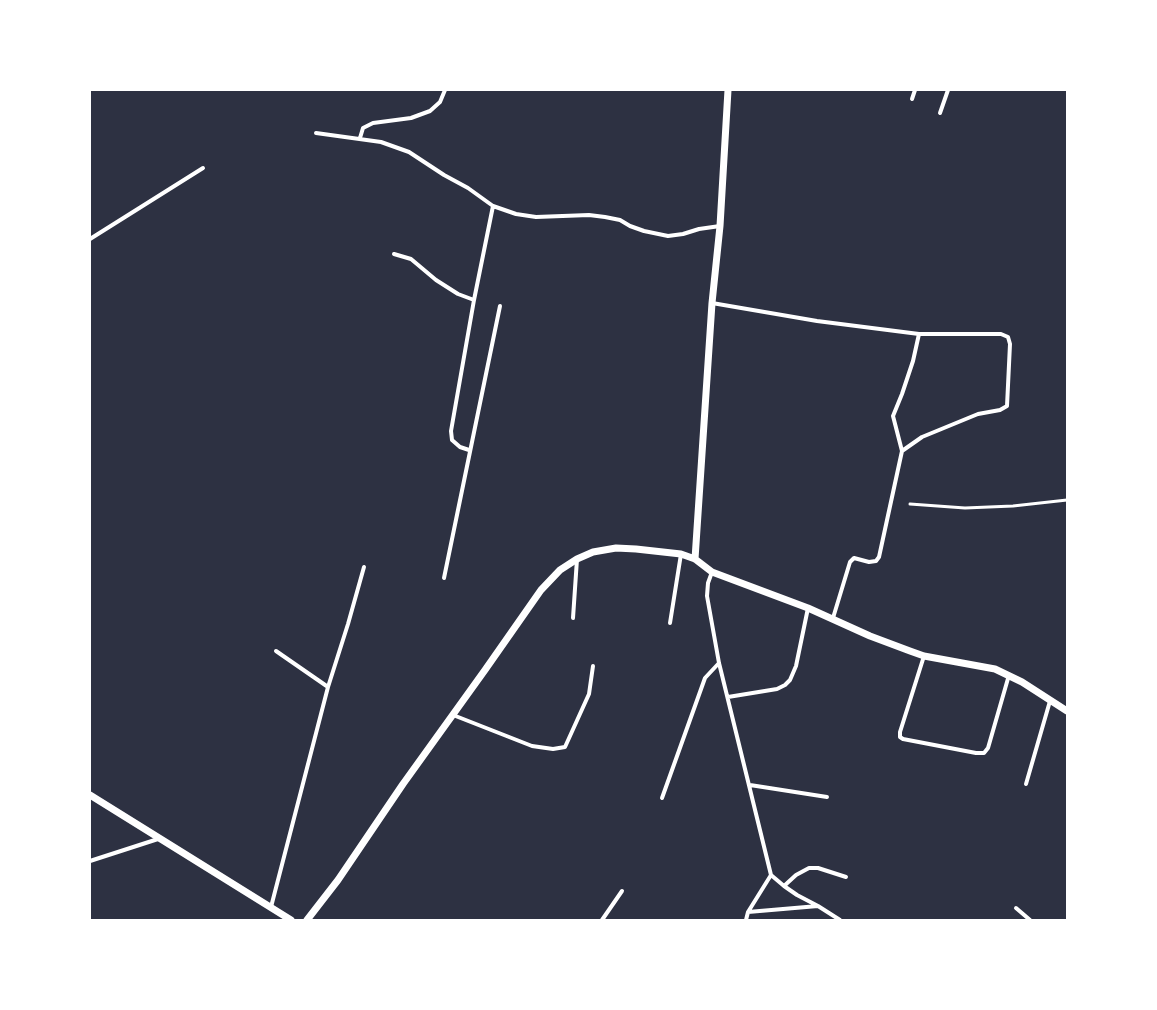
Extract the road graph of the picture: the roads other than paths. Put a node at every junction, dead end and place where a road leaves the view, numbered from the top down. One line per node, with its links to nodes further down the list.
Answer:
1 (445, 90): 8 (street)
2 (728, 90): 11 (street)
3 (915, 90): 5 (street)
4 (948, 90): 6 (street)
5 (912, 99)
6 (940, 114)
7 (316, 133): 8 (street)
8 (360, 138): 10 (street)
9 (203, 168): 12 (street)
10 (493, 206): 11 (street); 14 (street)
11 (720, 226): 15 (street)
12 (90, 240)
13 (394, 254): 14 (street)
14 (474, 300): 18 (street)
15 (712, 303): 17 (street); 24 (street)
16 (500, 306): 18 (street)
17 (919, 334): 19 (street); 19 (street)
18 (469, 450): 27 (street)
19 (902, 451): 30 (street)
20 (1067, 500): 21 (lane)
21 (910, 504)
22 (681, 554): 23 (street); 24 (street); 31 (street)
23 (577, 559): 29 (street); 41 (street)
24 (695, 559): 26 (street)
25 (364, 567): 37 (street)
26 (712, 572): 28 (street); 34 (street)
27 (444, 578)
28 (808, 608): 30 (street); 38 (street)
29 (573, 618)
30 (834, 618): 33 (street)
31 (670, 623)
32 (276, 651): 37 (street)
33 (924, 656): 36 (street); 36 (street)
34 (719, 662): 38 (street); 46 (street)
35 (593, 666): 41 (street)
36 (1009, 674): 39 (street)
37 (328, 687): 54 (street)
38 (728, 697): 43 (street)
39 (1050, 701): 40 (street); 42 (street)
40 (1067, 711)
41 (453, 715): 58 (street)
42 (1026, 784)
43 (750, 785): 45 (street); 49 (street)
44 (90, 795): 47 (street)
45 (827, 797)
46 (662, 798)
47 (158, 838): 48 (street); 54 (street)
48 (90, 861)
49 (771, 875): 51 (street); 56 (street)
50 (846, 877): 51 (street)
51 (784, 886): 53 (street)
52 (622, 891): 59 (street)
53 (818, 906): 56 (street); 61 (street)
54 (272, 907): 57 (street)
55 (1016, 908): 62 (street)
56 (748, 912): 60 (street)
57 (291, 920)
58 (308, 920)
59 (602, 920)
60 (746, 920)
61 (840, 920)
62 (1030, 920)

